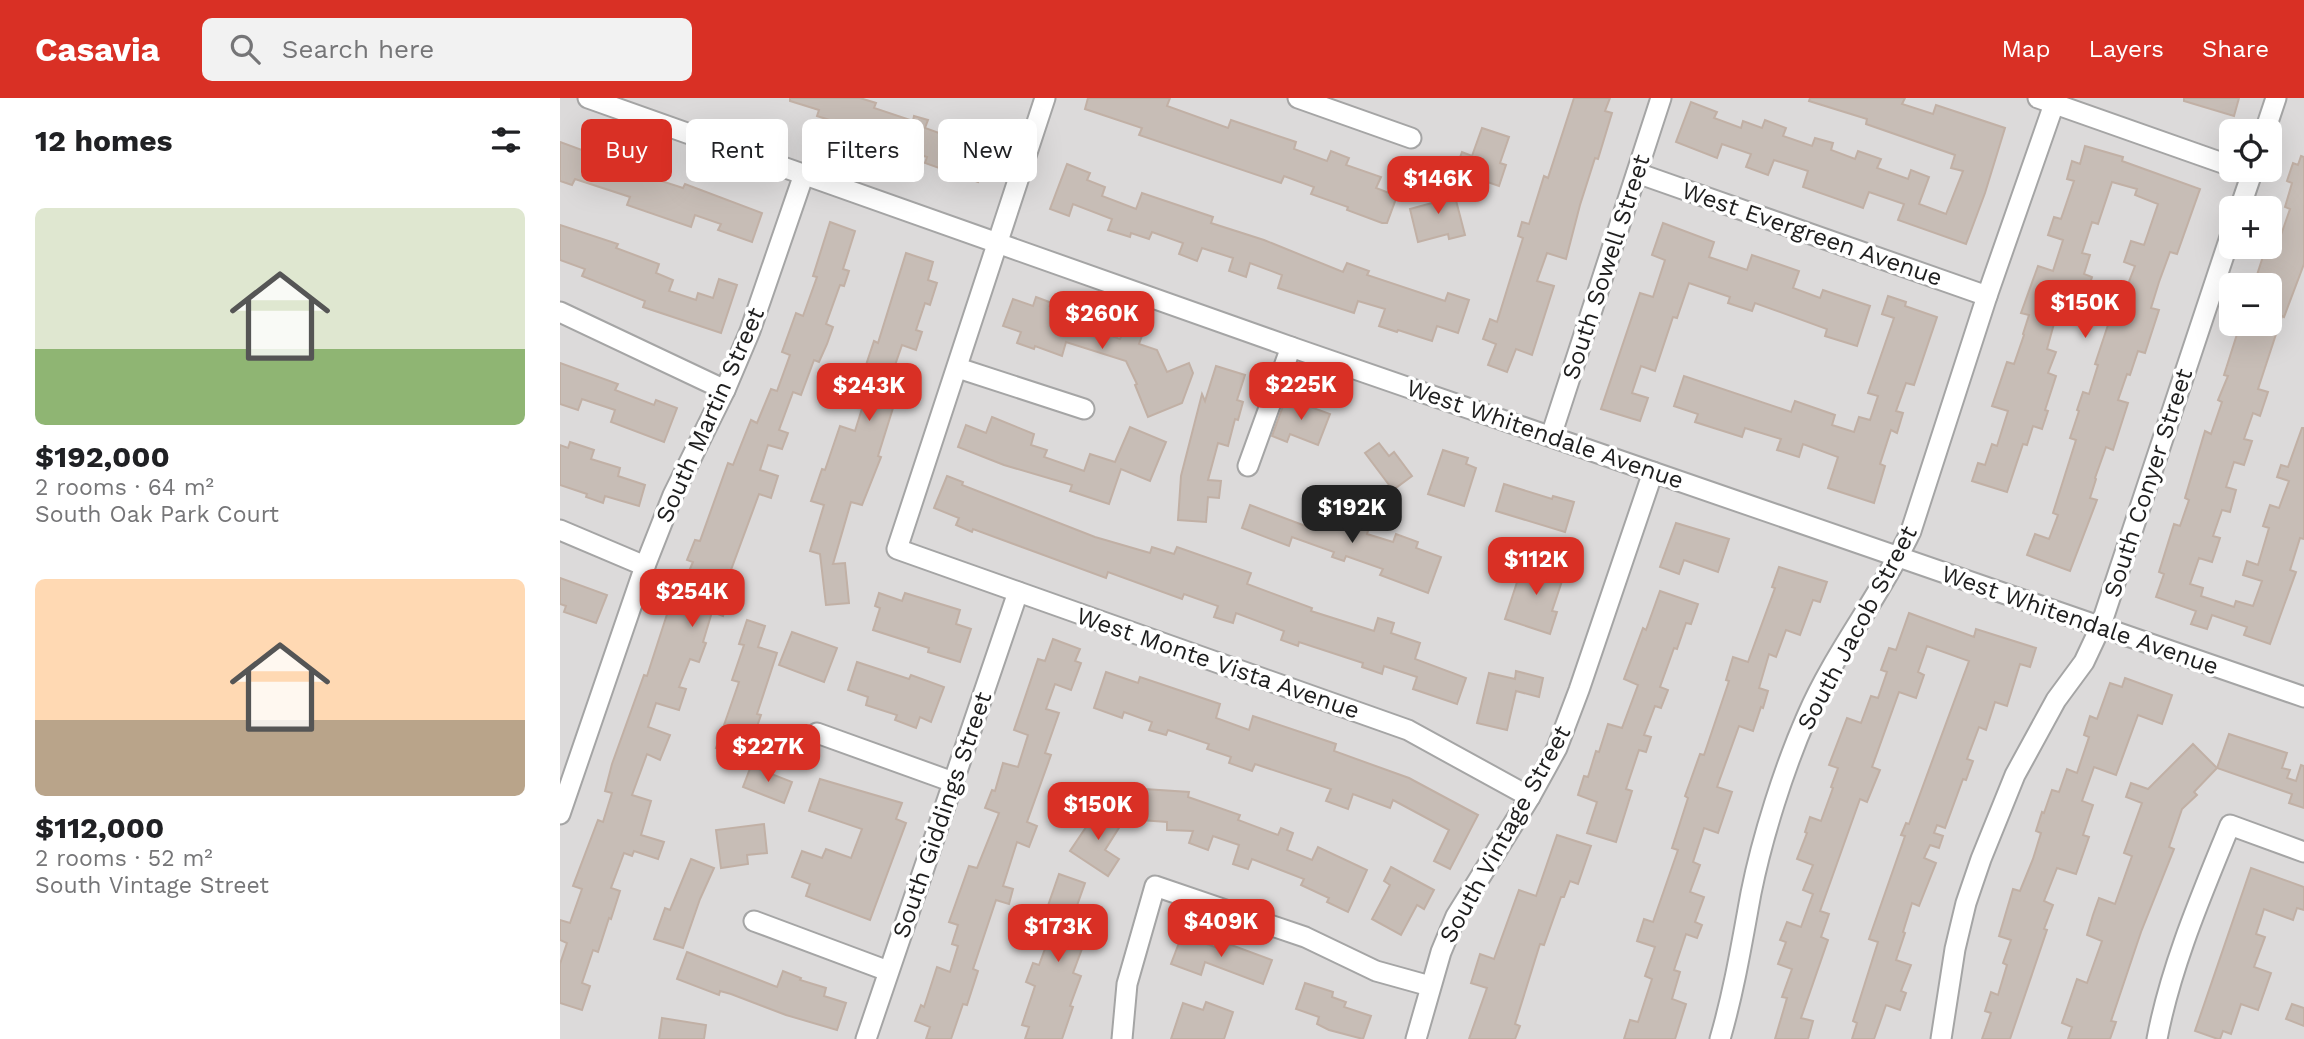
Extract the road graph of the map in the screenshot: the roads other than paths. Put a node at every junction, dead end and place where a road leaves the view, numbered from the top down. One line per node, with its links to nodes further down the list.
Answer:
1 (588, 98): 10 (street, West Whitendale Avenue)
2 (1045, 98): 14 (street)
3 (1298, 98): 8 (street)
4 (1661, 98): 11 (street, South Sowell Street)
5 (2276, 98): 7 (street)
6 (2046, 101): 9 (street); 16 (street, South Jacob Street)
7 (2269, 119)
8 (1411, 138)
9 (2219, 162)
10 (802, 173)
11 (1637, 173): 16 (street, West Evergreen Avenue); 22 (street, South Sowell Street)
12 (802, 180): 20 (street, South Martin Street)
13 (826, 182): 14 (street, West Whitendale Avenue)
14 (999, 244): 18 (street, West Whitendale Avenue); 19 (street)
15 (2223, 259): 29 (street, South Conyer Street)
16 (1987, 296): 26 (street, South Jacob Street)
17 (560, 313): 20 (street)
18 (1291, 346): 22 (street, West Whitendale Avenue); 23 (street)
19 (958, 368): 21 (street); 28 (street, West Monte Vista Avenue)
20 (725, 390): 27 (street, South Martin Street)
21 (1084, 410)
22 (1552, 436): 24 (street, West Whitendale Avenue)
23 (1248, 466)
24 (1653, 472): 26 (street, West Whitendale Avenue); 34 (street, South Vintage Street)
25 (560, 530): 27 (street)
26 (1899, 557): 29 (street, West Whitendale Avenue); 43 (street, South Jacob Street)
27 (645, 566): 32 (street, South Martin Street)
28 (1018, 592): 33 (street, South Giddings Street); 34 (street, West Monte Vista Avenue)
29 (2100, 628): 30 (street, West Whitendale Avenue); 44 (street, South Conyer Street)
30 (2303, 692)
31 (817, 733): 33 (street)
32 (565, 780): 35 (street, South Martin Street)
33 (953, 782): 38 (street, South Giddings Street)
34 (1530, 797): 39 (street, South Vintage Street)
35 (560, 814)
36 (2304, 852): 45 (street)
37 (754, 922): 38 (street)
38 (888, 971): 40 (street, South Giddings Street)
39 (1430, 986): 41 (street); 42 (street, South Vintage Street)
40 (866, 1039)
41 (1122, 1039)
42 (1416, 1039)
43 (1720, 1039)
44 (1941, 1039)
45 (2157, 1039)

